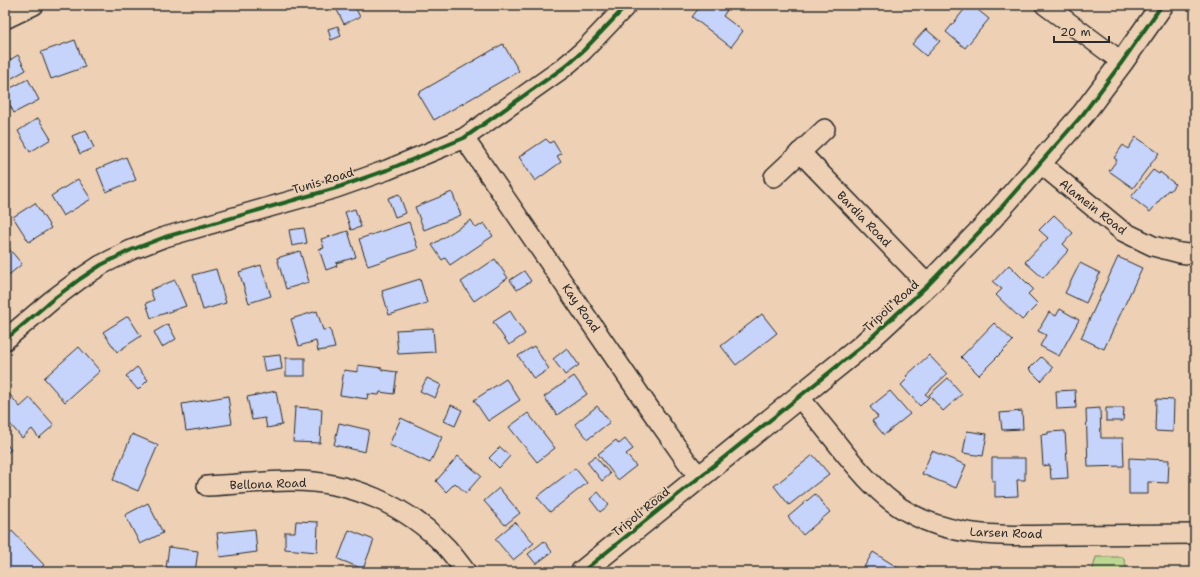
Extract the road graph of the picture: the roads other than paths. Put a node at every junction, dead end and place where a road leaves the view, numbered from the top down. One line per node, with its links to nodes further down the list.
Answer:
1 (34, 5): 5 (street)
2 (627, 5): 8 (street, Tunis Road)
3 (1045, 5): 6 (street)
4 (1162, 5): 6 (street, Tripoli Road)
5 (5, 19)
6 (1122, 62): 10 (street, Tripoli Road)
7 (824, 128): 9 (street)
8 (464, 138): 14 (street, Tunis Road); 16 (street, Kay Road)
9 (800, 152): 11 (street); 13 (street, Bardia Road)
10 (1041, 164): 12 (street, Alamein Road); 13 (street, Tripoli Road)
11 (774, 177)
12 (1195, 255)
13 (928, 285): 15 (street, Tripoli Road)
14 (5, 340)
15 (799, 398): 16 (street, Tripoli Road); 18 (street, Larsen Road)
16 (700, 477): 20 (street, Tripoli Road)
17 (207, 486): 19 (street, Bellona Road)
18 (1195, 534)
19 (466, 572)
20 (582, 572)

